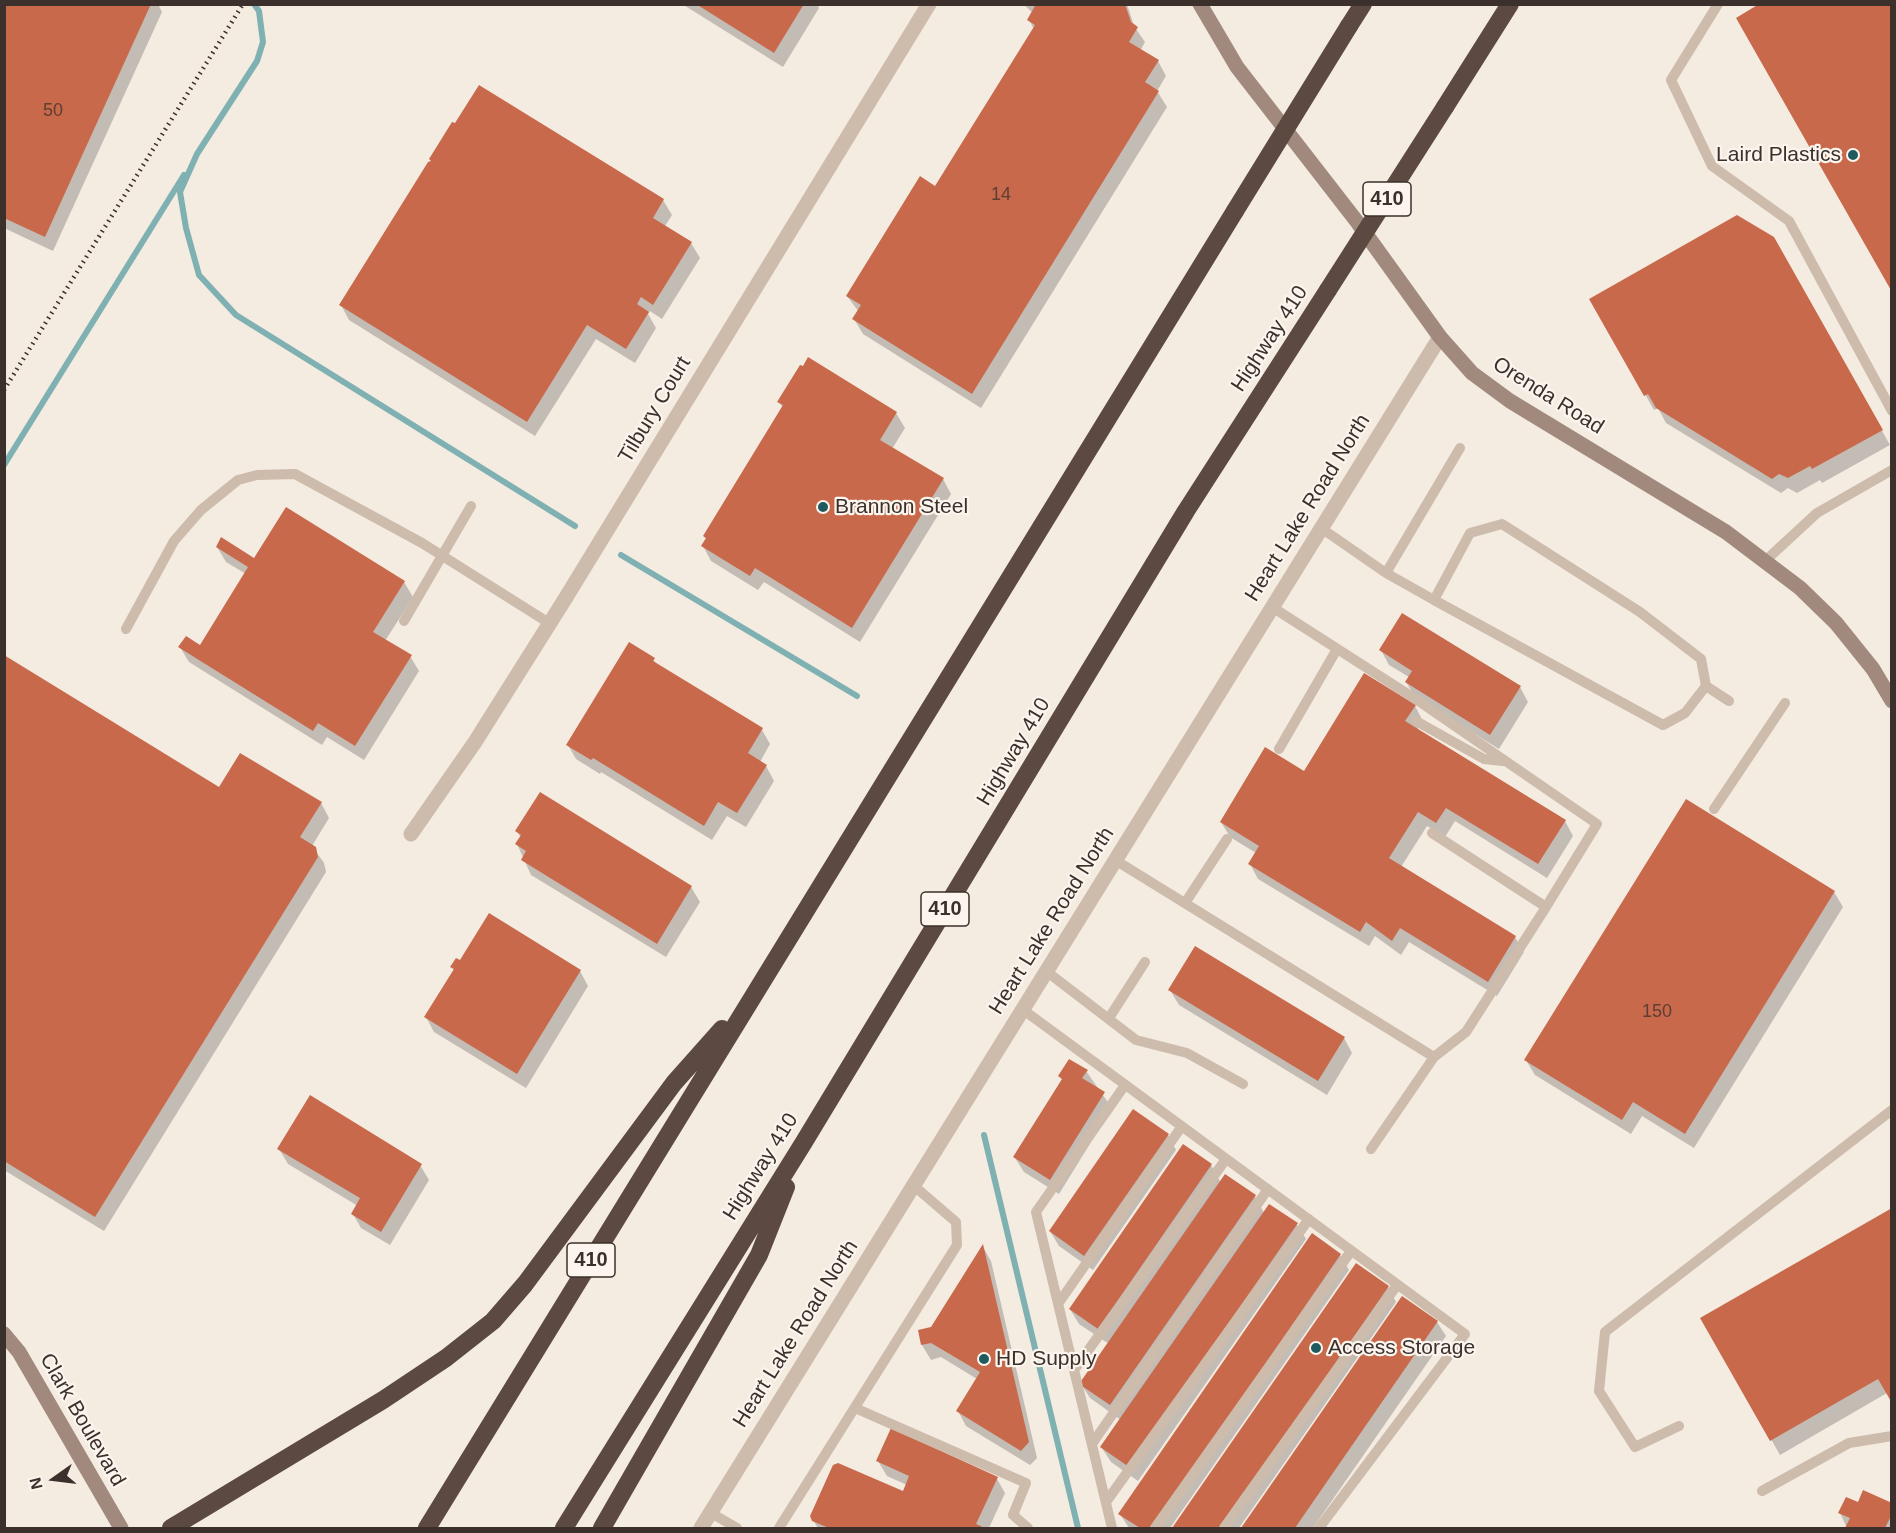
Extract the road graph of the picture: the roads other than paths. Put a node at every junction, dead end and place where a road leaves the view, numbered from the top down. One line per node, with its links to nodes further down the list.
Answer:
1 (929, 4): 18 (street, Tilbury Court)
2 (1200, 4): 6 (street, Orenda Road)
3 (1363, 4): 37 (highway, 410, bridge)
4 (1510, 4): 45 (highway, Highway 410 / 410, bridge)
5 (1718, 4): 7 (lane)
6 (1440, 337): 11 (street, Heart Lake Road North); 13 (street, Orenda Road)
7 (1892, 411)
8 (1460, 448): 14 (lane)
9 (1892, 470): 13 (lane)
10 (471, 506): 12 (lane)
11 (1321, 528): 14 (lane); 16 (street, Heart Lake Road North)
12 (441, 555): 17 (lane); 18 (lane); 19 (lane)
13 (1765, 561): 23 (street, Orenda Road)
14 (1386, 573): 15 (lane)
15 (1434, 600): 21 (lane); 21 (lane)
16 (1272, 607): 20 (lane); 32 (street, Heart Lake Road North)
17 (404, 621)
18 (549, 623): 30 (street, Tilbury Court)
19 (126, 628)
20 (1337, 649): 26 (lane); 27 (lane)
21 (1706, 686): 22 (lane)
22 (1729, 700)
23 (1892, 701)
24 (1785, 703): 28 (lane)
25 (1416, 721): 27 (lane)
26 (1279, 749)
27 (1504, 761): 34 (lane)
28 (1714, 809)
29 (1432, 833): 34 (lane)
30 (411, 834)
31 (1227, 839): 33 (lane)
32 (1115, 860): 33 (lane); 36 (street, Heart Lake Road North)
33 (1185, 903): 40 (lane)
34 (1546, 906): 40 (lane)
35 (1145, 962): 39 (lane)
36 (1046, 971): 38 (street, Heart Lake Road North); 39 (lane)
37 (755, 991): 64 (highway); 65 (highway, 410)
38 (1022, 1009): 42 (lane); 48 (street, Heart Lake Road North)
39 (1109, 1018): 41 (lane)
40 (1434, 1057): 46 (lane)
41 (1243, 1084)
42 (1125, 1085): 44 (lane); 53 (lane)
43 (1892, 1110): 57 (lane)
44 (1182, 1126): 47 (lane); 53 (lane)
45 (804, 1142): 66 (highway, Highway 410 / 410); 67 (highway)
46 (1371, 1149)
47 (1226, 1159): 49 (lane); 55 (lane)
48 (913, 1185): 56 (lane); 62 (street, Heart Lake Road North)
49 (1268, 1189): 50 (lane); 59 (lane)
50 (1309, 1219): 51 (lane); 61 (lane)
51 (1351, 1251): 52 (lane); 73 (lane)
52 (1397, 1284): 74 (lane); 75 (lane)
53 (1058, 1304): 55 (lane)
54 (4, 1334): 63 (street, Clark Boulevard)
55 (1074, 1370): 59 (lane)
56 (855, 1408): 70 (lane); 71 (lane)
57 (1679, 1426)
58 (1892, 1436): 60 (lane)
59 (1092, 1444): 61 (lane)
60 (1762, 1491)
61 (1106, 1502): 72 (lane)
62 (711, 1513): 68 (street, Heart Lake Road North); 69 (lane)
63 (121, 1528)
64 (171, 1528)
65 (427, 1528)
66 (564, 1528)
67 (603, 1528)
68 (701, 1528)
69 (737, 1528)
70 (779, 1528)
71 (1028, 1528)
72 (1112, 1528)
73 (1155, 1528)
74 (1224, 1528)
75 (1319, 1528)

